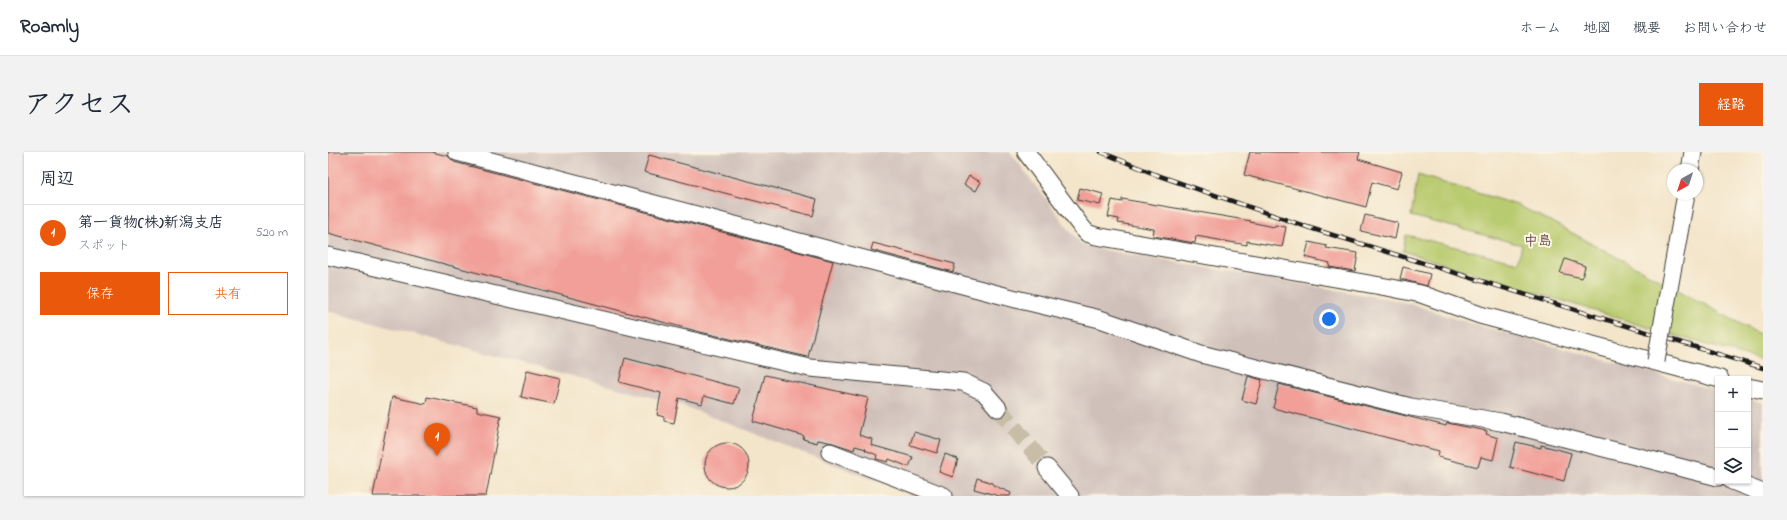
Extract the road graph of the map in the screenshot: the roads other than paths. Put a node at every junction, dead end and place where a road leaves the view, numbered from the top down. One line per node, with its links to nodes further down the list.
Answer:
1 (457, 152): 14 (lane)
2 (1026, 152): 7 (lane)
3 (1693, 152): 4 (lane)
4 (1691, 164)
5 (1685, 200): 7 (lane, bridge)
6 (328, 256): 11 (lane)
7 (1656, 361): 8 (lane)
8 (1715, 378)
9 (1751, 388): 10 (lane)
10 (1763, 390)
11 (998, 408)
12 (830, 452): 17 (lane)
13 (1047, 468): 18 (lane)
14 (1715, 476)
15 (1740, 484): 16 (lane)
16 (1763, 493)
17 (944, 496)
18 (1070, 496)

